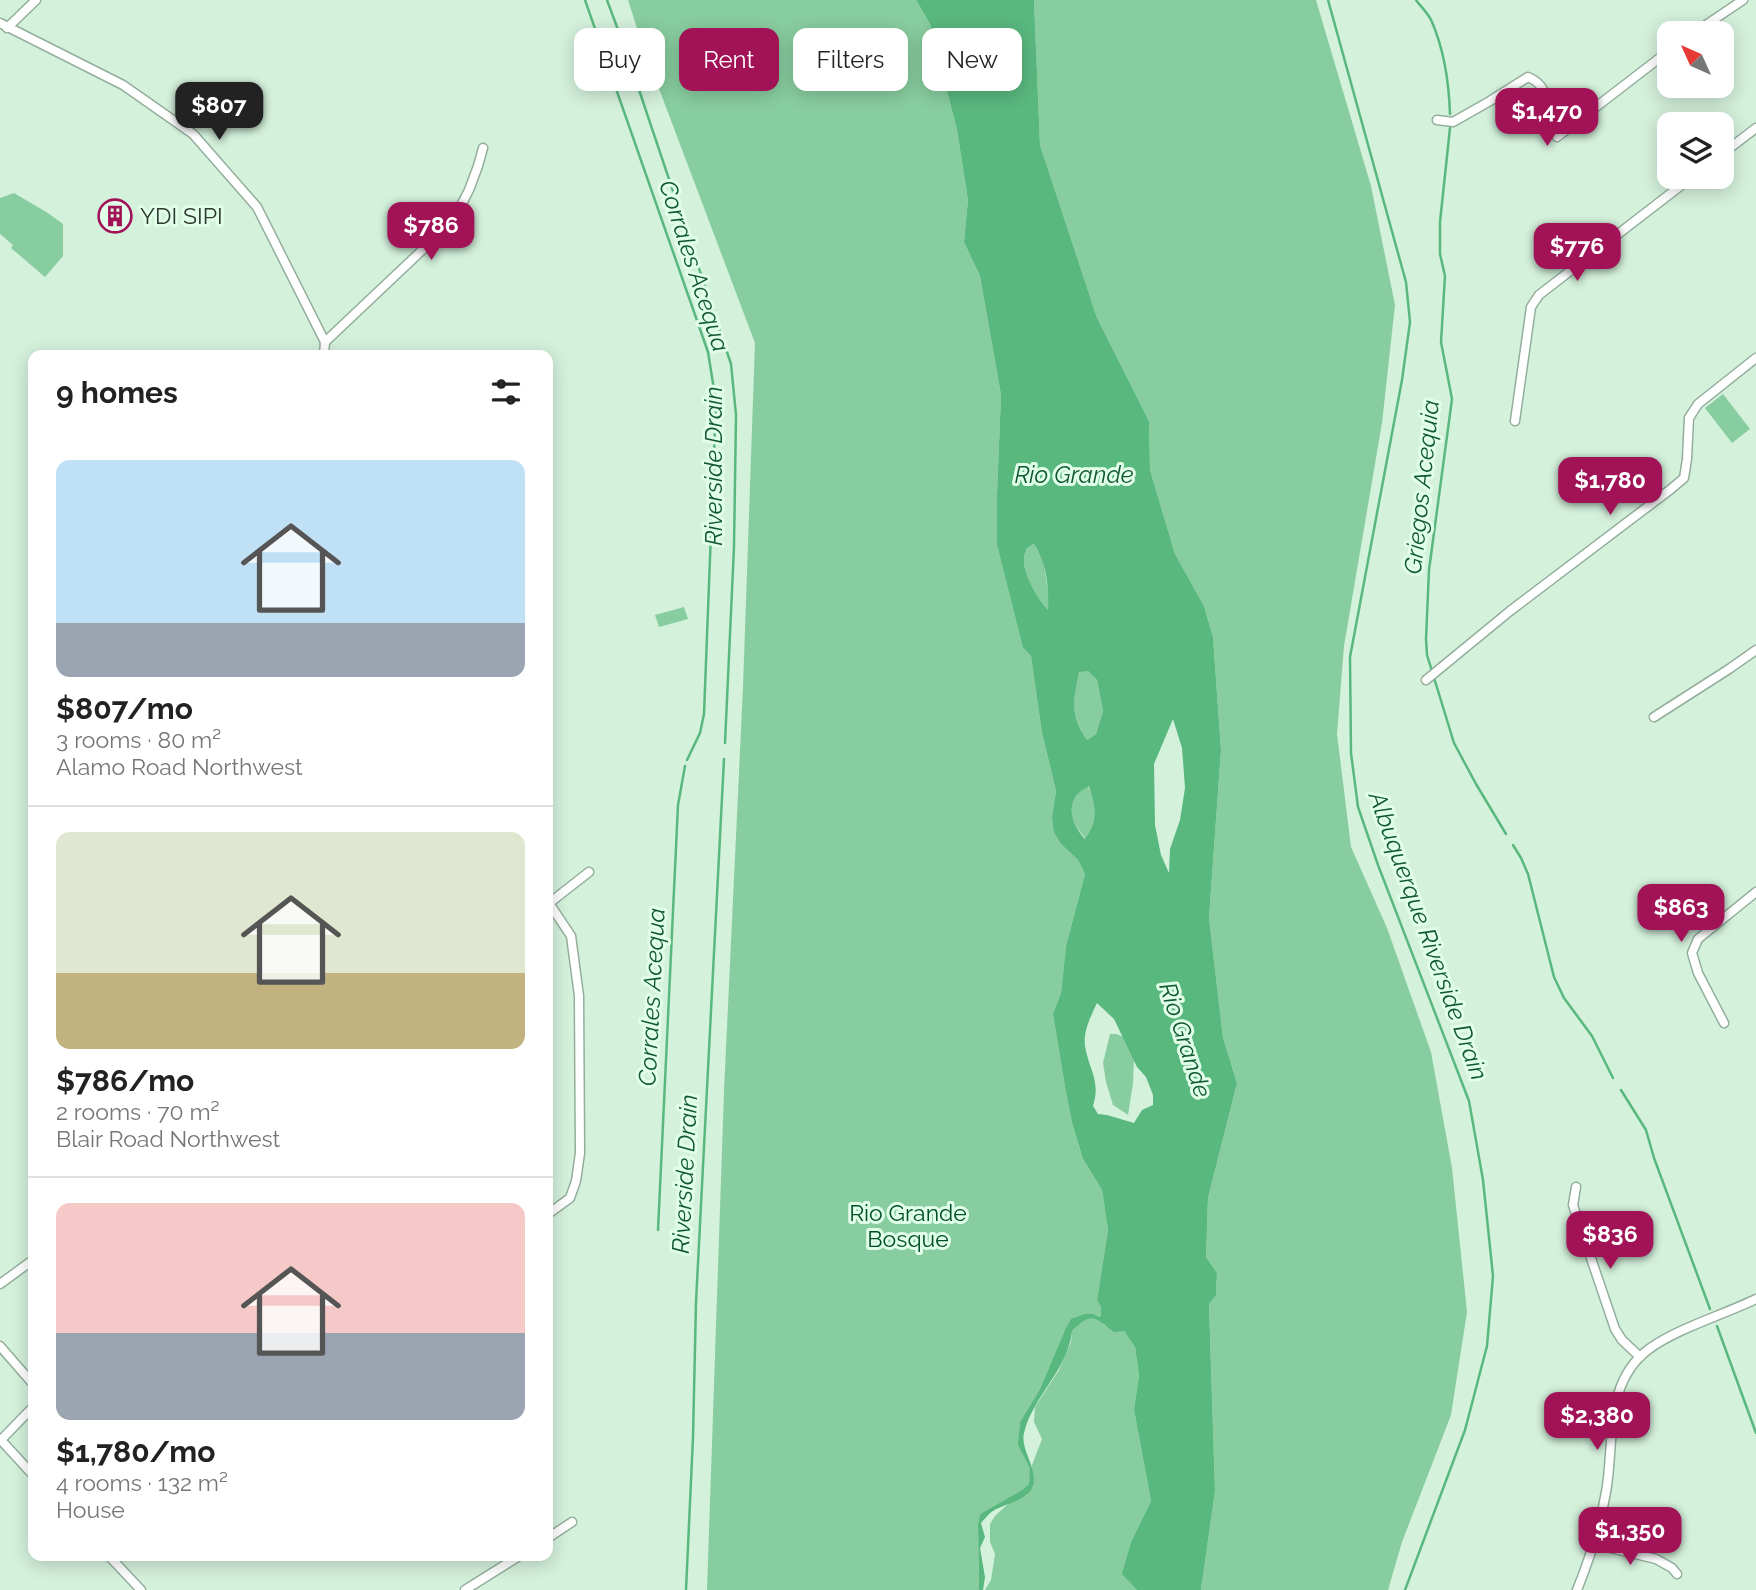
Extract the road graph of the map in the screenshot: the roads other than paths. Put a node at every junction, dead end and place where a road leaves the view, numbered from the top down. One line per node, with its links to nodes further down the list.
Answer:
1 (36, 0): 4 (street)
2 (1743, 0): 3 (street)
3 (1712, 21)
4 (4, 25): 11 (street)
5 (1657, 60): 6 (street)
6 (1437, 120)
7 (1756, 128): 8 (street)
8 (1734, 145)
9 (483, 148): 11 (street)
10 (1676, 189): 14 (street)
11 (325, 342): 12 (street)
12 (324, 350)
13 (1756, 358): 16 (street)
14 (1515, 421)
15 (1756, 650): 17 (street)
16 (1427, 679)
17 (1654, 717)
18 (589, 872): 20 (street)
19 (1756, 891): 22 (street)
20 (553, 900)
21 (553, 909): 24 (street)
22 (1724, 1023)
23 (1576, 1187): 29 (street)
24 (553, 1210)
25 (28, 1264): 26 (street)
26 (0, 1284)
27 (1756, 1299): 29 (street)
28 (0, 1346): 30 (street)
29 (1640, 1357): 36 (street)
30 (28, 1378)
31 (28, 1412): 32 (street)
32 (0, 1440): 33 (street)
33 (28, 1470)
34 (572, 1522): 35 (street)
35 (553, 1535)
36 (1594, 1544): 39 (street); 42 (street)
37 (114, 1561): 40 (street)
38 (512, 1561): 41 (street)
39 (1677, 1574)
40 (141, 1590)
41 (466, 1590)
42 (1577, 1590)

